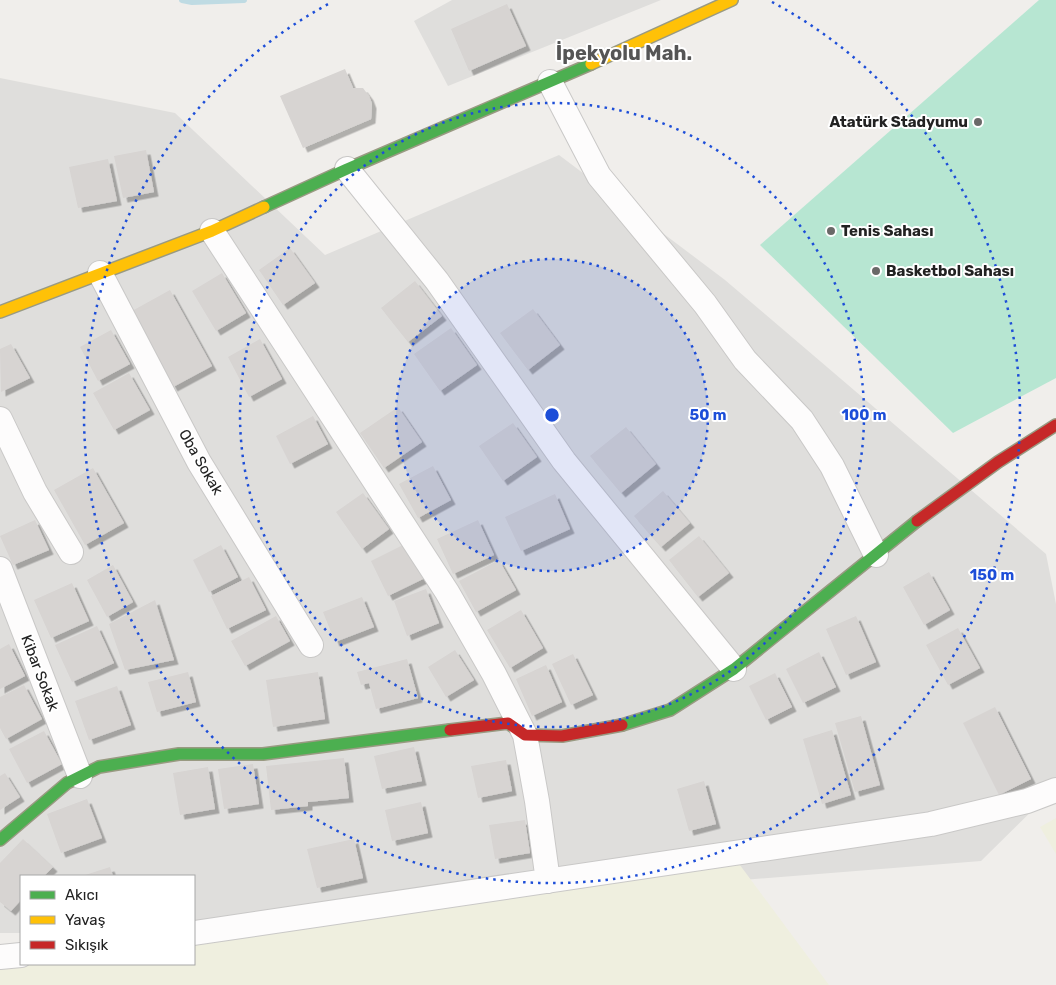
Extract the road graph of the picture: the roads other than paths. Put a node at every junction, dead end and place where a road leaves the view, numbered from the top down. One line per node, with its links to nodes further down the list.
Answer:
1 (732, 0): 3 (street)
2 (745, 0): 3 (street)
3 (623, 50): 4 (street)
4 (550, 82): 5 (street); 12 (street)
5 (348, 170): 6 (street); 15 (street)
6 (212, 231): 7 (street); 16 (street)
7 (100, 274): 8 (street); 14 (street, Oba Sokak)
8 (0, 312)
9 (0, 419): 11 (street)
10 (1056, 425): 12 (street)
11 (71, 552)
12 (876, 554): 15 (street)
13 (0, 569): 17 (street, Kibar Sokak)
14 (311, 645)
15 (734, 669): 16 (street)
16 (525, 735): 17 (street); 20 (street)
17 (80, 776): 19 (street)
18 (1056, 790): 20 (street)
19 (0, 840)
20 (548, 880): 21 (street)
21 (195, 933)
22 (20, 955): 23 (street)
23 (0, 957)

